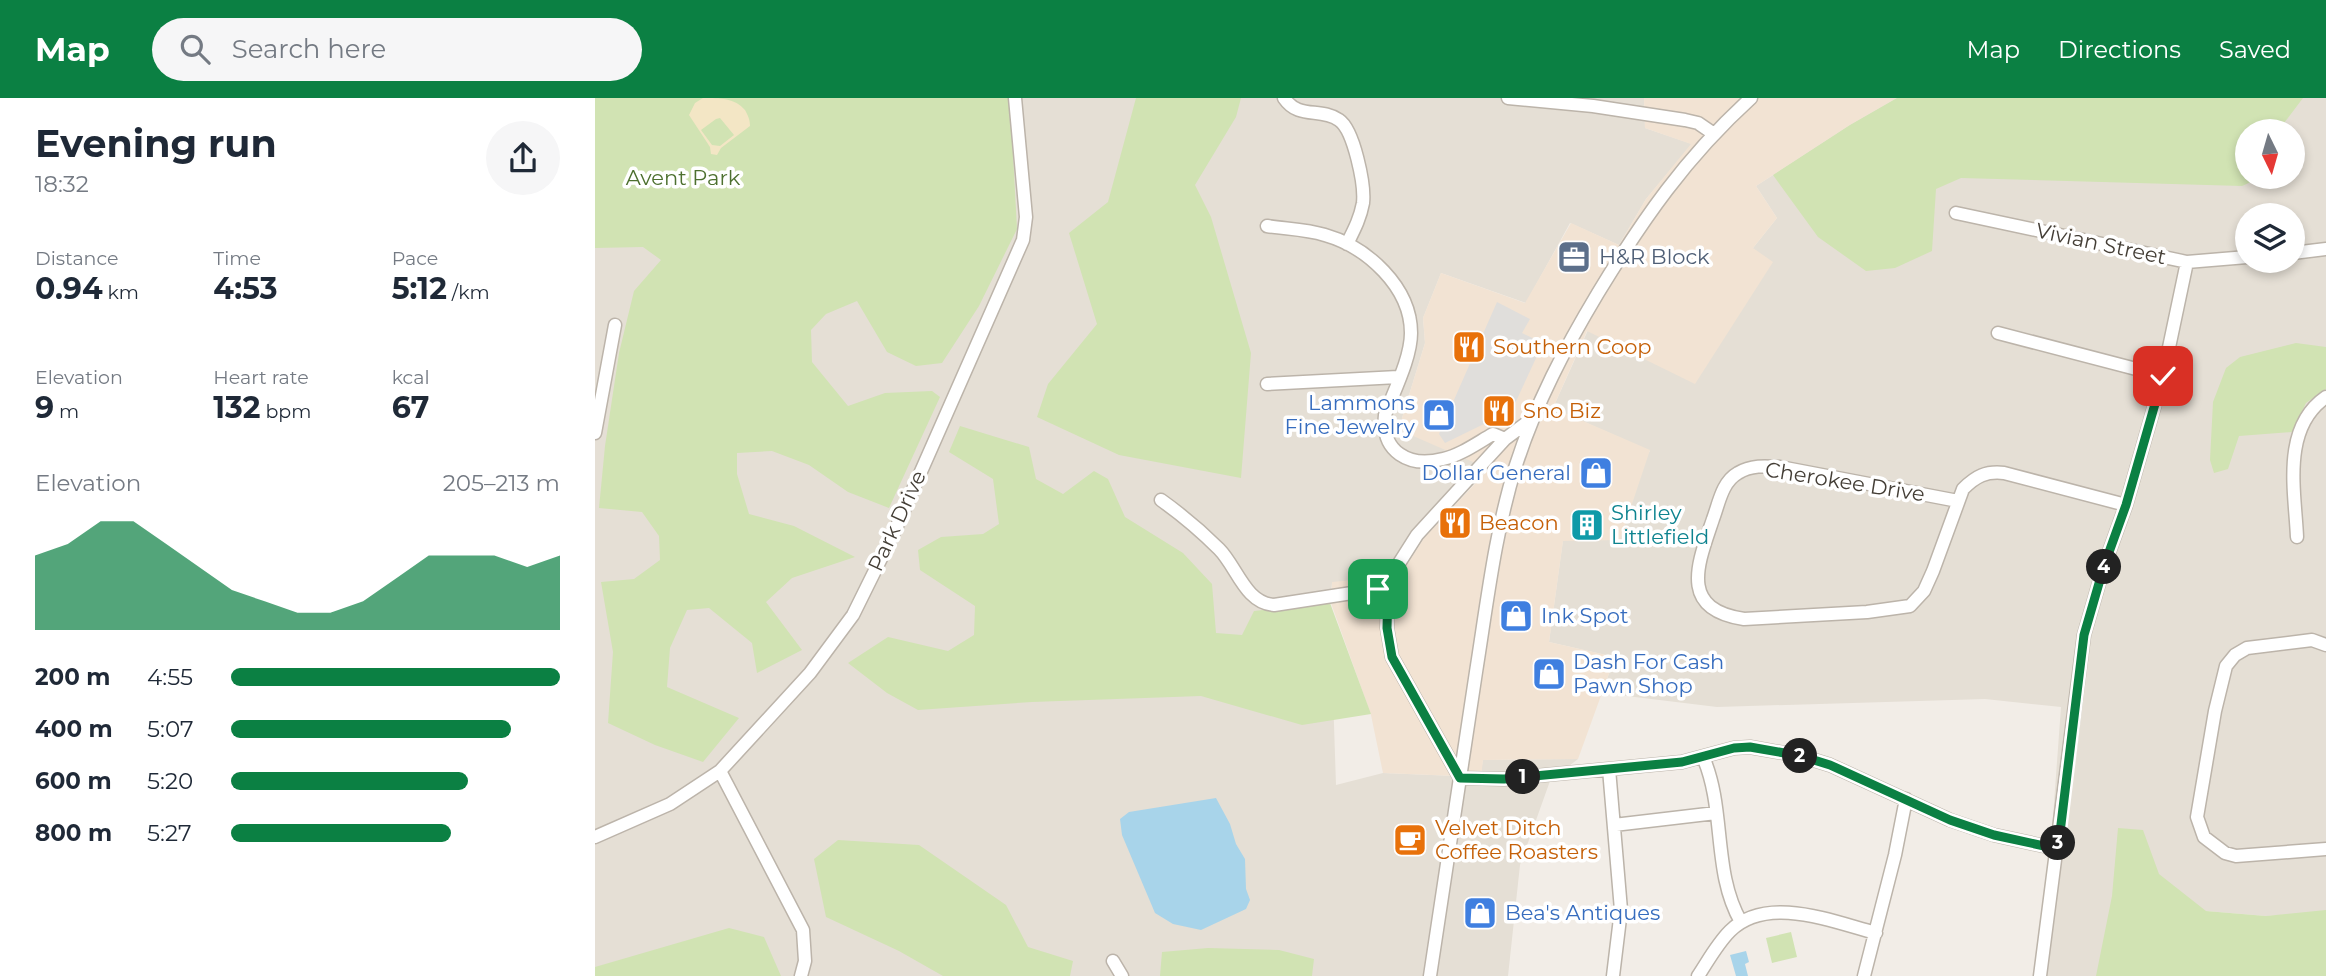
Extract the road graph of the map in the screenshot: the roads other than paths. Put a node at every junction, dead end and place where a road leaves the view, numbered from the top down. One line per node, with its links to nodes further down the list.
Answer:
1 (1015, 98): 31 (street, Park Drive)
2 (1285, 98): 9 (street)
3 (1508, 98): 5 (street)
4 (1751, 98): 6 (street)
5 (1593, 102): 6 (street)
6 (1714, 134): 20 (street)
7 (1956, 213): 13 (street, Vivian Street)
8 (1266, 226): 9 (street)
9 (1347, 244): 17 (street)
10 (2326, 249): 11 (street)
11 (2305, 252)
12 (2235, 258): 13 (street, Vivian Street)
13 (2187, 262): 16 (street)
14 (615, 325): 21 (street)
15 (1998, 332): 16 (street)
16 (2163, 376): 25 (street)
17 (1398, 377): 18 (street); 22 (street)
18 (1268, 384)
19 (2326, 397): 26 (street)
20 (1533, 418): 22 (street); 32 (street)
21 (595, 433)
22 (1505, 439): 27 (street)
23 (1161, 500): 27 (street)
24 (1958, 501): 24 (street, Cherokee Drive); 25 (street, Cherokee Drive)
25 (2126, 505): 37 (street)
26 (2297, 537)
27 (1388, 590): 32 (street)
28 (2326, 645): 38 (street)
29 (1703, 757): 30 (street); 33 (street); 34 (street)
30 (1609, 769): 32 (street); 35 (street)
31 (720, 771): 36 (street, Park Drive); 42 (street)
32 (1460, 778): 44 (street)
33 (1906, 799): 37 (street); 40 (street)
34 (1716, 813): 35 (street); 39 (street)
35 (1614, 825): 45 (street)
36 (595, 837)
37 (2058, 849): 48 (street)
38 (2326, 849)
39 (1741, 922): 40 (street); 46 (street)
40 (1876, 933): 47 (street)
41 (1113, 961): 43 (street)
42 (801, 976)
43 (1122, 976)
44 (1430, 976)
45 (1613, 976)
46 (1698, 976)
47 (1864, 976)
48 (2040, 976)

